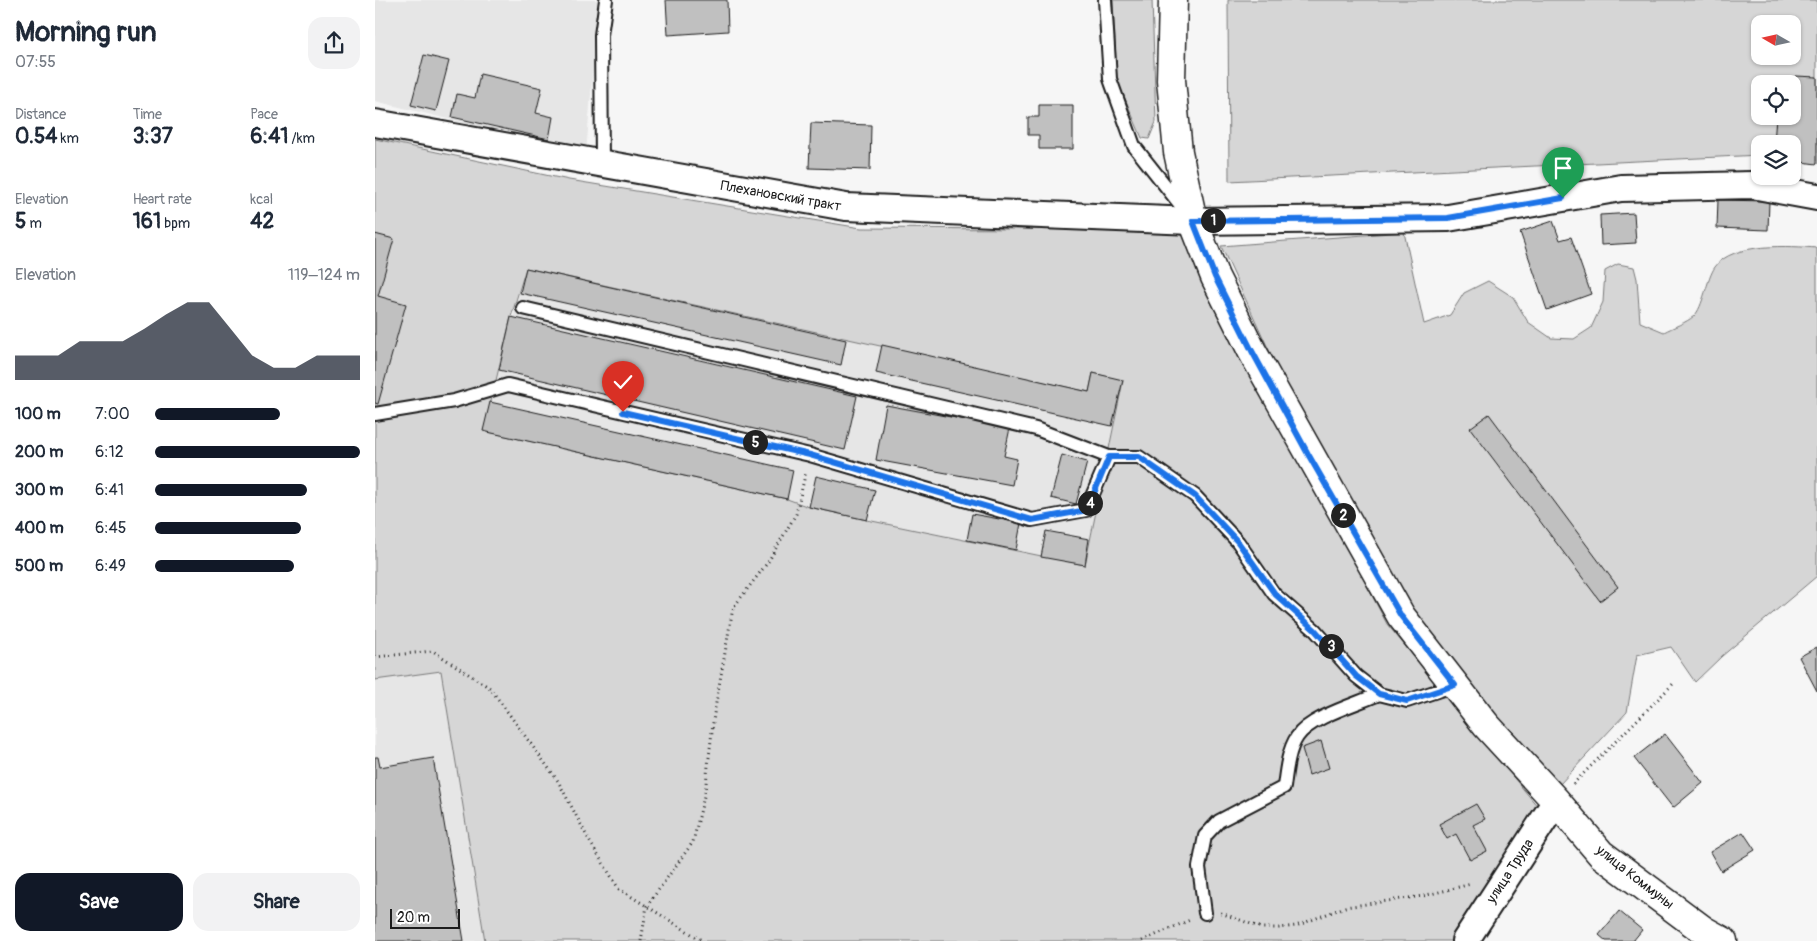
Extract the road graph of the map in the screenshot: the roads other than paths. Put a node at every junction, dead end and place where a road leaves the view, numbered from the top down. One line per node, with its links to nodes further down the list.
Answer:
1 (606, 0): 5 (lane)
2 (1105, 0): 7 (lane)
3 (1173, 0): 7 (main road, улица Коммуны)
4 (375, 123): 5 (street, Плехановский тракт)
5 (602, 164): 7 (street, Плехановский тракт)
6 (1817, 197): 7 (street, Плехановский тракт)
7 (1193, 221): 11 (main road, улица Коммуны)
8 (523, 308): 10 (lane)
9 (375, 414): 10 (lane)
10 (1109, 457): 12 (lane)
11 (1455, 685): 12 (lane); 13 (main road, улица Коммуны)
12 (1379, 694): 14 (lane)
13 (1556, 800): 15 (street, улица Труда); 16 (main road, улица Коммуны)
14 (1205, 913)
15 (1465, 941)
16 (1723, 941)

